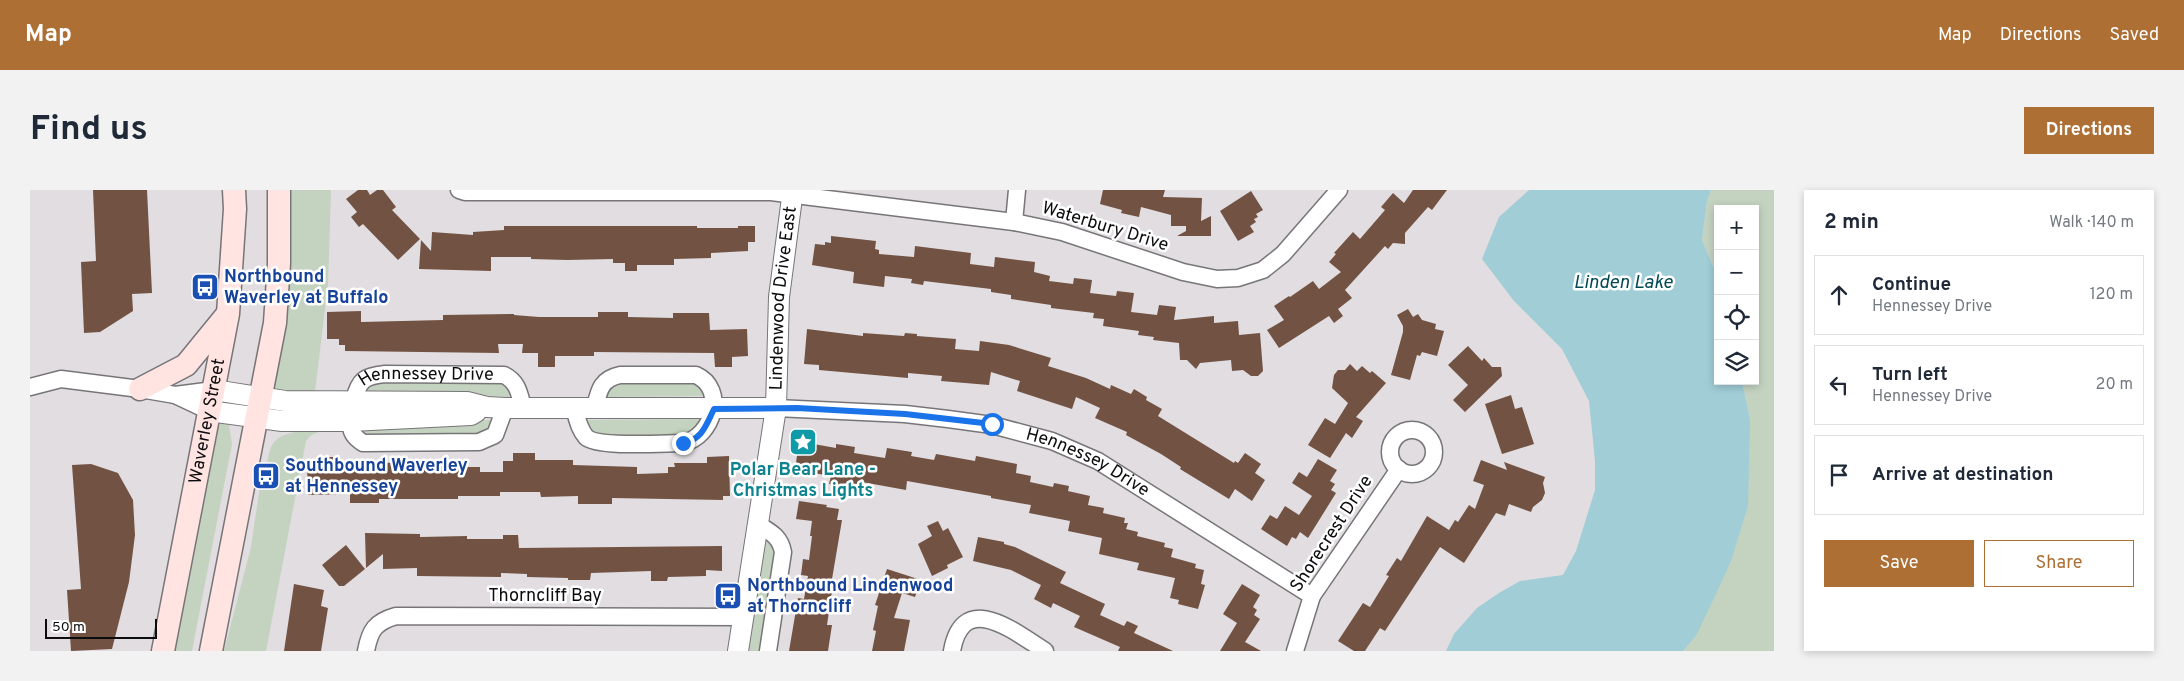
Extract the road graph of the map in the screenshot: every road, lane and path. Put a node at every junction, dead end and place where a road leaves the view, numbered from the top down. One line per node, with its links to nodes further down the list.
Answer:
1 (234, 190): 8 (main road, Waverley Street)
2 (279, 190): 13 (main road)
3 (459, 190): 6 (street, Waterbury Drive)
4 (1017, 190): 7 (street)
5 (1340, 190): 7 (street, Waterbury Drive)
6 (793, 193): 7 (street, Waterbury Drive); 17 (street, Lindenwood Drive East)
7 (1014, 222)
8 (228, 314): 10 (main road); 11 (main road, Waverley Street)
9 (30, 386): 10 (street)
10 (140, 389): 11 (street)
11 (211, 400): 13 (street, Hennessey Drive); 24 (main road, Waverley Street)
12 (354, 400): 13 (street, Hennessey Drive); 15 (street, Hennessey Drive); 15 (street, Hennessey Drive)
13 (258, 407): 19 (street, Hennessey Drive); 25 (main road)
14 (595, 407): 16 (street, Hennessey Drive); 18 (street, Hennessey Drive); 18 (street)
15 (505, 408): 16 (street, Hennessey Drive); 19 (street, Hennessey Drive); 19 (street, Hennessey Drive)
16 (574, 408): 18 (street)
17 (776, 408): 18 (street, Hennessey Drive); 21 (street, Lindenwood Drive East); 22 (street, Hennessey Drive)
18 (714, 409)
19 (351, 421)
20 (1399, 469): 22 (street, Shorecrest Drive)
21 (759, 526): 23 (street, Lindenwood Drive East); 28 (street)
22 (1312, 596): 31 (street, Shorecrest Drive)
23 (744, 617): 26 (street, Thorncliff Bay); 27 (street, Lindenwood Drive East)
24 (163, 651)
25 (211, 651)
26 (366, 651)
27 (738, 651)
28 (768, 651)
29 (952, 651): 30 (street)
30 (1045, 651)
31 (1294, 651)

